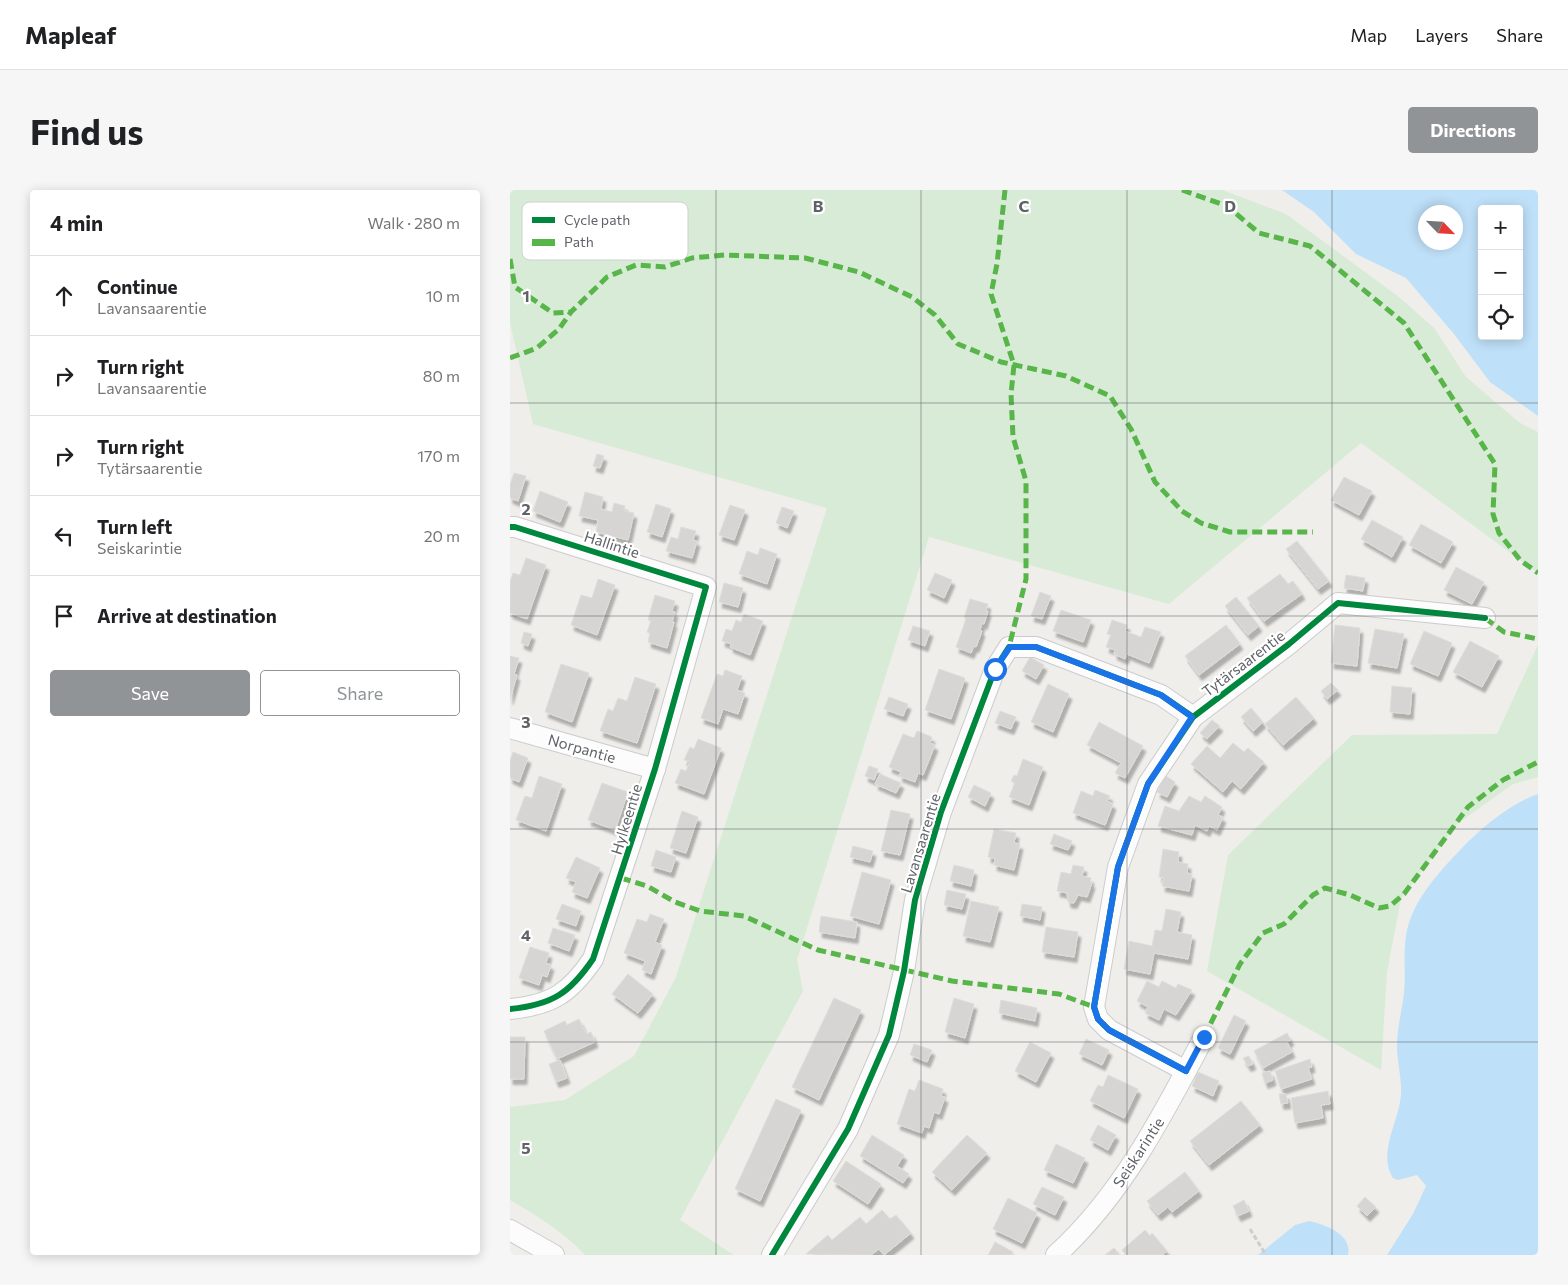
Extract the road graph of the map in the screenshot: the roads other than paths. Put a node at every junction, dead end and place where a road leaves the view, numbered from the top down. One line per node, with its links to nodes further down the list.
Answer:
1 (510, 527): 2 (street, Hallintie)
2 (706, 587): 6 (street, Hylkeentie)
3 (1485, 618): 4 (street, Tytärsaarentie)
4 (1192, 717): 9 (street, Tytärsaarentie); 12 (street, Lavansaarentie)
5 (510, 728): 6 (street, Norpantie)
6 (655, 769): 7 (street, Hylkeentie)
7 (510, 1009)
8 (1204, 1037): 9 (street, Seiskarintie)
9 (1186, 1071): 13 (street, Seiskarintie)
10 (510, 1230): 11 (street)
11 (554, 1255)
12 (772, 1255)
13 (1056, 1255)

